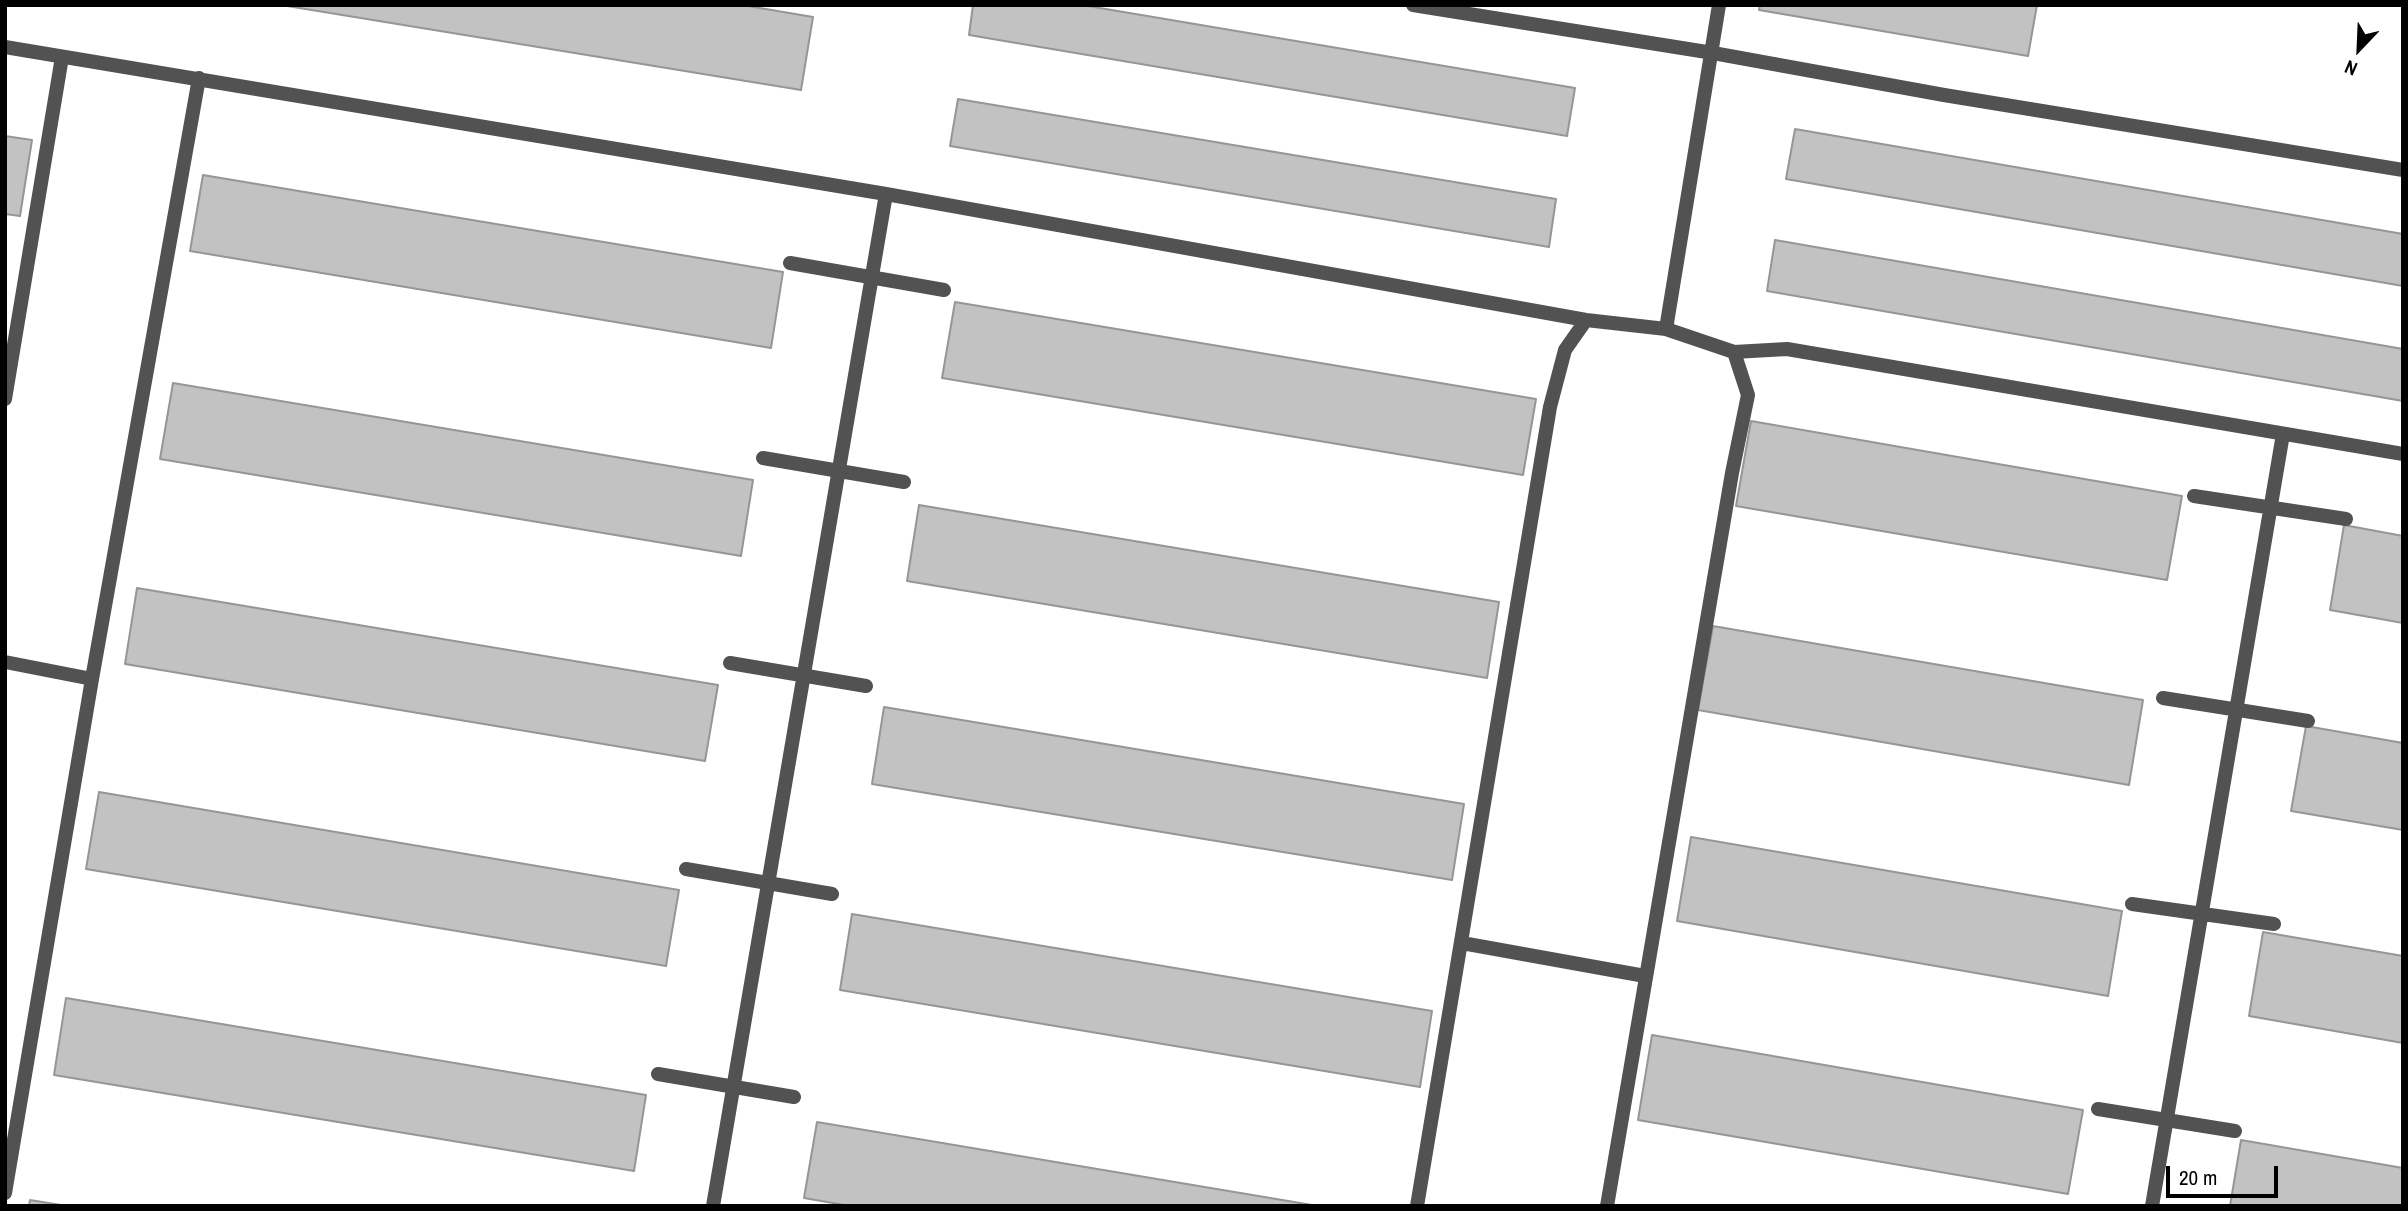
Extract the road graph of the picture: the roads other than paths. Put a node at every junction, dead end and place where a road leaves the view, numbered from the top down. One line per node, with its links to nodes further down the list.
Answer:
1 (1413, 5): 4 (lane)
2 (1719, 5): 4 (lane)
3 (5, 47): 5 (lane)
4 (1713, 53): 7 (lane); 13 (lane)
5 (62, 57): 6 (lane); 15 (lane)
6 (199, 78): 8 (lane); 27 (lane)
7 (2403, 170)
8 (886, 194): 10 (lane); 12 (lane)
9 (790, 263): 10 (lane)
10 (871, 278): 11 (lane); 19 (lane)
11 (944, 290)
12 (1586, 320): 13 (lane); 38 (lane)
13 (1666, 328): 14 (lane)
14 (1734, 352): 16 (lane); 39 (lane)
15 (5, 399)
16 (2283, 434): 17 (lane); 22 (lane)
17 (2403, 454)
18 (762, 458): 19 (lane)
19 (838, 471): 20 (lane); 26 (lane)
20 (904, 482)
21 (2194, 496): 22 (lane)
22 (2271, 507): 23 (lane); 30 (lane)
23 (2346, 519)
24 (5, 662): 27 (lane)
25 (730, 663): 26 (lane)
26 (803, 676): 28 (lane); 33 (lane)
27 (92, 679): 46 (lane)
28 (866, 686)
29 (2162, 698): 30 (lane)
30 (2237, 709): 31 (lane); 36 (lane)
31 (2308, 721)
32 (686, 869): 33 (lane)
33 (768, 883): 34 (lane); 41 (lane)
34 (832, 894)
35 (2132, 904): 36 (lane)
36 (2202, 914): 37 (lane); 44 (lane)
37 (2274, 924)
38 (1462, 943): 39 (lane); 48 (lane)
39 (1645, 976): 49 (lane)
40 (658, 1074): 41 (lane)
41 (733, 1087): 42 (lane); 47 (lane)
42 (794, 1097)
43 (2098, 1109): 44 (lane)
44 (2167, 1120): 45 (lane); 50 (lane)
45 (2235, 1130)
46 (5, 1193)
47 (713, 1206)
48 (1417, 1206)
49 (1607, 1206)
50 (2152, 1206)

